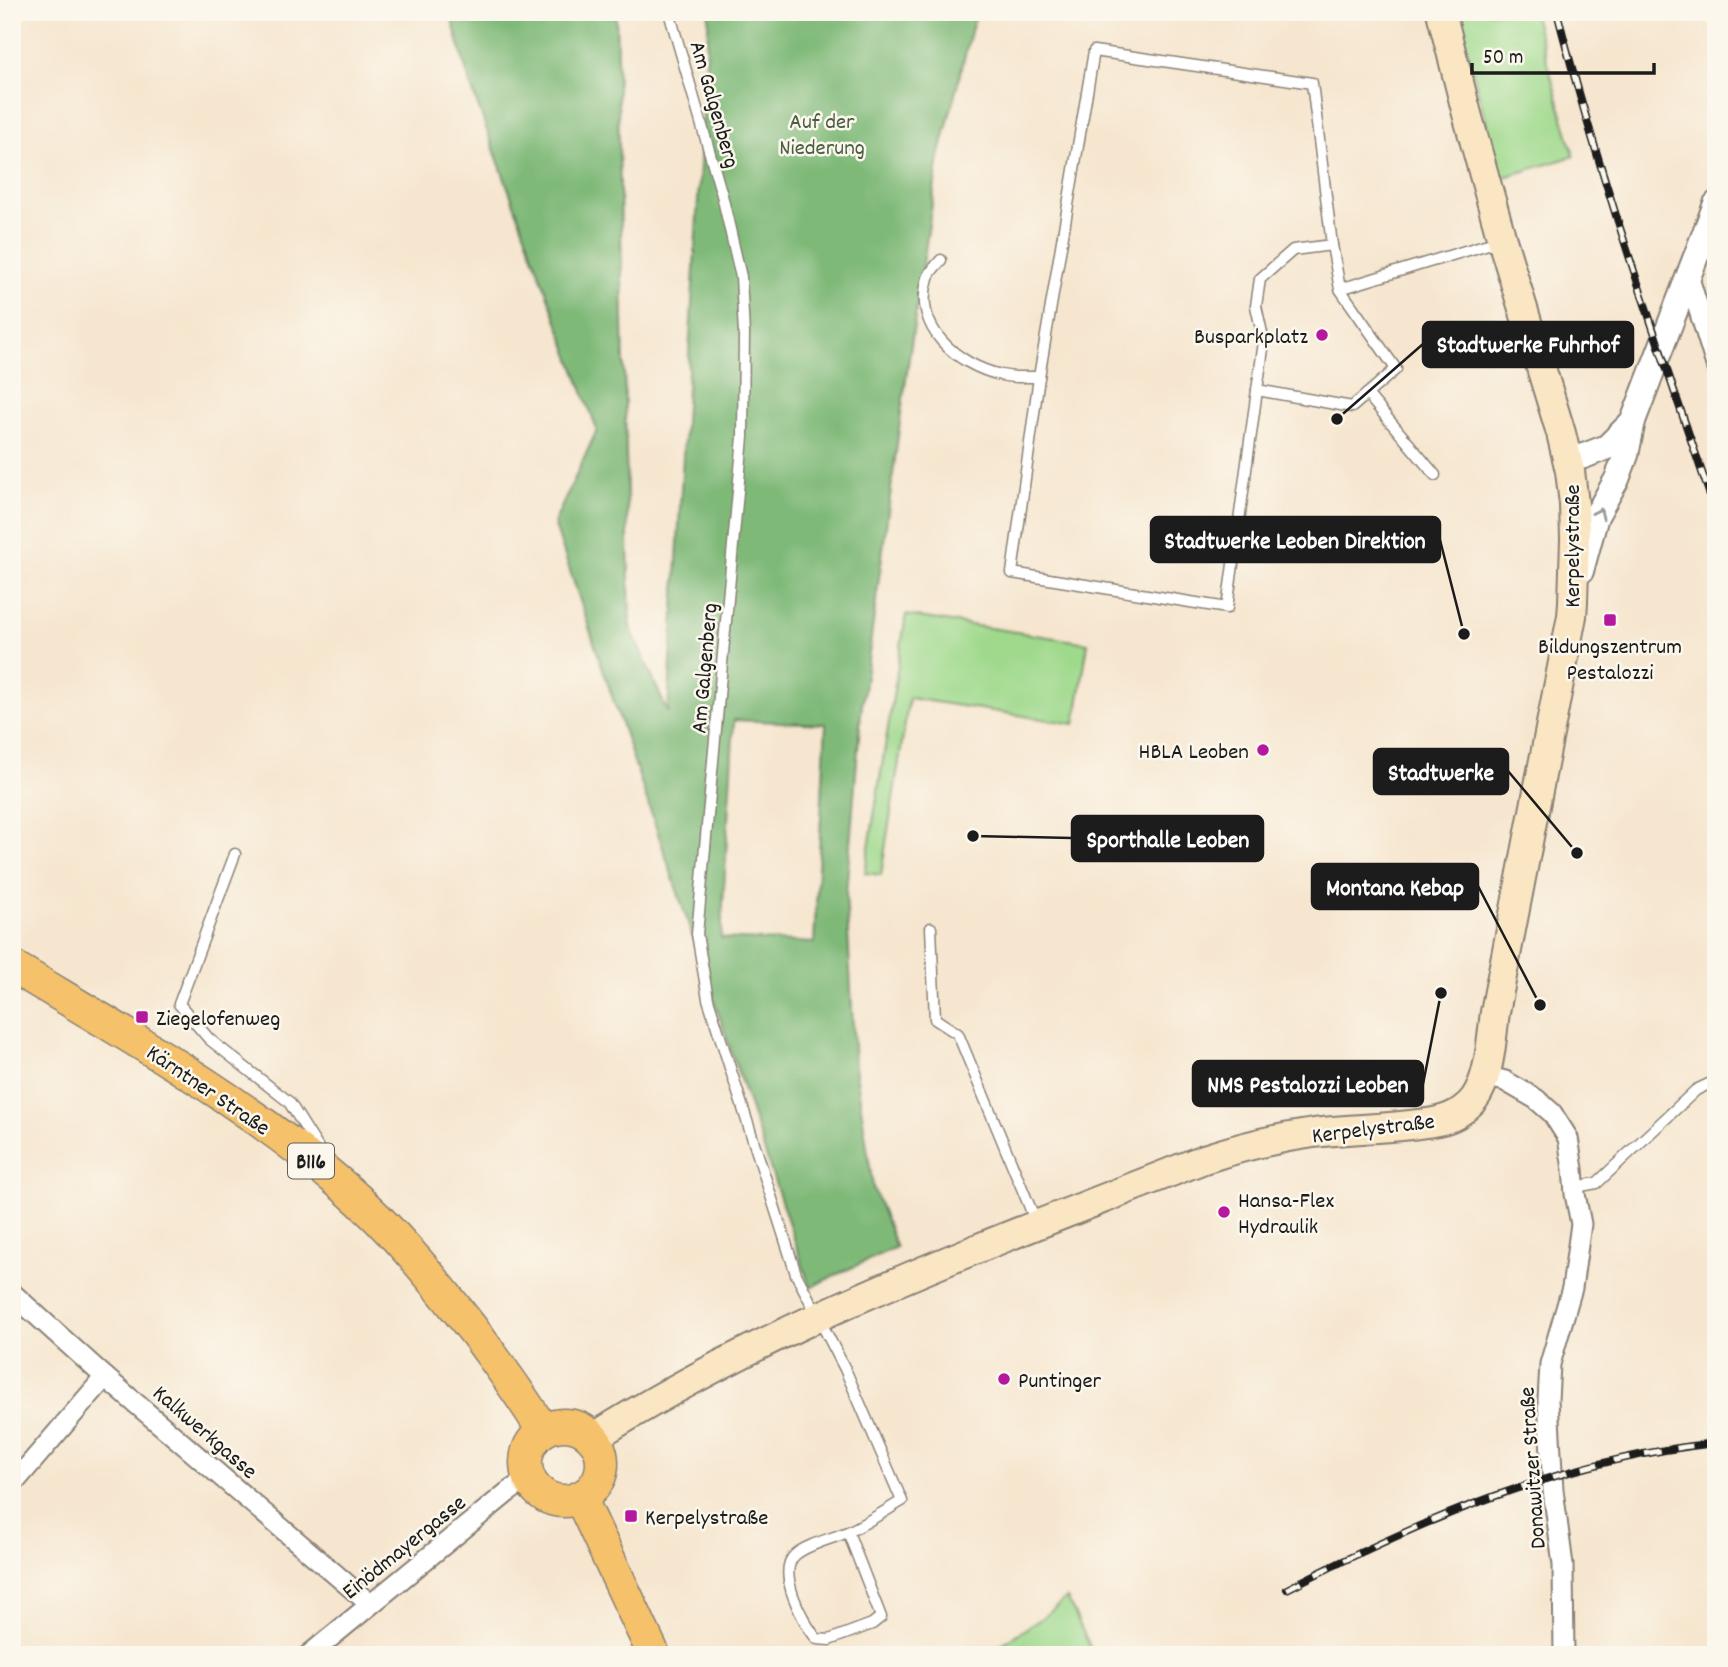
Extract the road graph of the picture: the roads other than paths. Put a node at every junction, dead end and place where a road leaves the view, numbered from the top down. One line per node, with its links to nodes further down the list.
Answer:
1 (669, 12): 27 (lane, Am Galgenberg)
2 (1441, 12): 4 (main road, Kerpelystraße)
3 (1716, 204): 7 (street)
4 (1502, 240): 8 (lane); 14 (main road, Kerpelystraße)
5 (1332, 245): 8 (lane); 10 (lane); 11 (lane)
6 (941, 260): 10 (lane)
7 (1688, 275): 9 (street); 13 (street)
8 (1340, 289): 12 (lane)
9 (1716, 365)
10 (1039, 377): 11 (lane)
11 (1257, 390): 12 (lane)
12 (1367, 394): 15 (lane)
13 (1633, 421): 14 (street); 16 (street)
14 (1570, 470): 16 (street); 17 (main road, Kerpelystraße)
15 (1435, 475)
16 (1617, 479): 17 (street, one-way to 16)
17 (1573, 602): 21 (main road, Kerpelystraße)
18 (235, 853): 23 (lane)
19 (931, 928): 25 (lane)
20 (12, 966): 23 (main road, Kärntner Straße / B116)
21 (1485, 1076): 24 (street, Donawitzer Straße); 25 (main road, Kerpelystraße)
22 (1716, 1084): 24 (lane)
23 (343, 1186): 29 (main road, Kärntner Straße / B116)
24 (1576, 1187): 38 (street, Donawitzer Straße)
25 (1038, 1226): 27 (main road, Kerpelystraße)
26 (12, 1293): 28 (street, Kalkwerkgasse)
27 (818, 1317): 30 (main road, Kerpelystraße); 34 (lane, Am Galgenberg)
28 (105, 1377): 32 (street); 35 (street, Kalkwerkgasse)
29 (543, 1431): 30 (main road); 31 (main road)
30 (593, 1438): 33 (main road)
31 (529, 1478): 33 (main road); 35 (street, Einödmayergasse)
32 (12, 1485)
33 (580, 1497): 37 (main road)
34 (848, 1532): 34 (lane)
35 (370, 1604): 36 (street, Einödmayergasse)
36 (309, 1655)
37 (654, 1655)
38 (1564, 1655)

